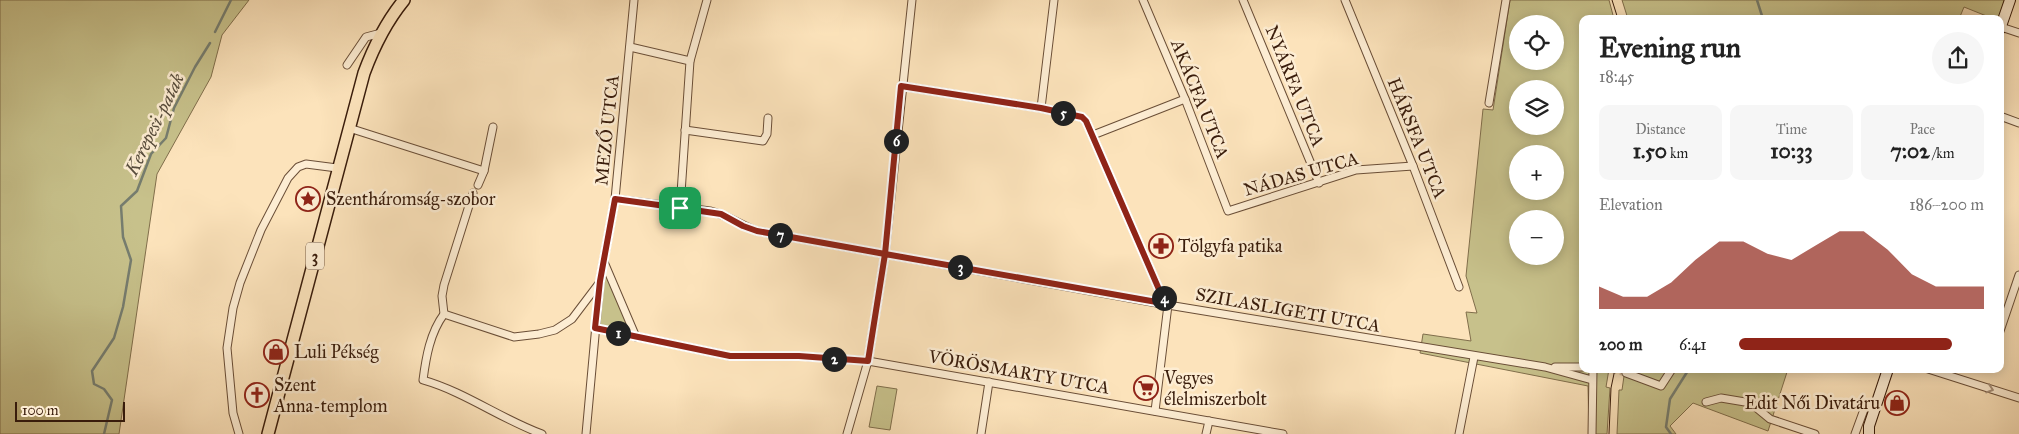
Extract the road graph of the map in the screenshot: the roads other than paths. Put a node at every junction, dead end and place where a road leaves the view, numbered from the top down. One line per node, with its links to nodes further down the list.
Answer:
1 (404, 0): 13 (main road, 3)
2 (634, 0): 15 (street, MEZŐ UTCA)
3 (706, 0): 16 (street)
4 (912, 0): 18 (street)
5 (1054, 0): 21 (street)
6 (1143, 0): 19 (street, AKÁCFA UTCA)
7 (1243, 0): 32 (street, NYÁRFA UTCA)
8 (1345, 0): 29 (street, HÁRSFA UTCA)
9 (1506, 0): 20 (street)
10 (2010, 0): 11 (street)
11 (2004, 17)
12 (2004, 29): 14 (street)
13 (381, 33): 17 (street); 26 (main road, 3)
14 (2019, 34)
15 (630, 47): 16 (street); 35 (street, MEZŐ UTCA)
16 (690, 61): 27 (street)
17 (347, 65)
18 (901, 86): 21 (street); 38 (street)
19 (1185, 99): 28 (street); 37 (street, AKÁCFA UTCA)
20 (1489, 103)
21 (1041, 108): 28 (street)
22 (2004, 117): 24 (street)
23 (768, 118): 27 (street)
24 (2019, 123)
25 (493, 127): 31 (street)
26 (349, 128): 30 (main road, 3); 31 (street)
27 (686, 130): 36 (street)
28 (1093, 135): 43 (street)
29 (1413, 166): 32 (street, NÁDAS UTCA); 42 (street, HÁRSFA UTCA)
30 (338, 168): 64 (street); 65 (main road, 3)
31 (484, 171): 33 (street)
32 (1318, 183): 37 (street, NÁDAS UTCA)
33 (478, 185)
34 (473, 193): 44 (street)
35 (615, 199): 36 (street, SZILASLIGETI UTCA); 39 (street, MEZŐ UTCA)
36 (680, 208): 38 (street, SZILASLIGETI UTCA)
37 (1228, 210)
38 (885, 254): 43 (street, SZILASLIGETI UTCA); 49 (street)
39 (604, 262): 41 (street, MEZŐ UTCA); 47 (street)
40 (2019, 275): 45 (street)
41 (600, 281): 44 (street); 46 (street, MEZŐ UTCA)
42 (1459, 287)
43 (1168, 304): 48 (street, SZILASLIGETI UTCA); 62 (street)
44 (444, 314): 66 (street)
45 (2004, 319)
46 (595, 328): 47 (street, VÖRÖSMARTY UTCA); 67 (street, MEZŐ UTCA)
47 (636, 338): 49 (street, VÖRÖSMARTY UTCA)
48 (1474, 357): 50 (street, SZILASLIGETI UTCA); 72 (street)
49 (868, 361): 58 (street, VÖRÖSMARTY UTCA); 68 (street)
50 (1545, 367): 51 (street, SZILASLIGETI UTCA); 57 (street, SZILASLIGETI UTCA)
51 (1579, 367)
52 (1593, 373): 57 (street)
53 (1626, 373): 54 (street)
54 (1669, 373)
55 (1887, 373): 61 (street)
56 (1941, 373): 59 (street, one-way to 59)
57 (1592, 380): 73 (street)
58 (990, 382): 62 (street, VÖRÖSMARTY UTCA); 69 (street)
59 (2019, 398)
60 (1706, 402): 74 (street)
61 (1876, 403): 75 (street); 76 (street)
62 (1155, 411): 63 (street, VÖRÖSMARTY UTCA)
63 (1209, 421): 70 (street); 71 (street, VÖRÖSMARTY UTCA)
64 (239, 434)
65 (268, 434)
66 (542, 434)
67 (586, 434)
68 (847, 434)
69 (981, 434)
70 (1206, 434)
71 (1283, 434)
72 (1459, 434)
73 (1592, 434)
74 (1815, 434)
75 (1855, 434)
76 (1868, 434)

